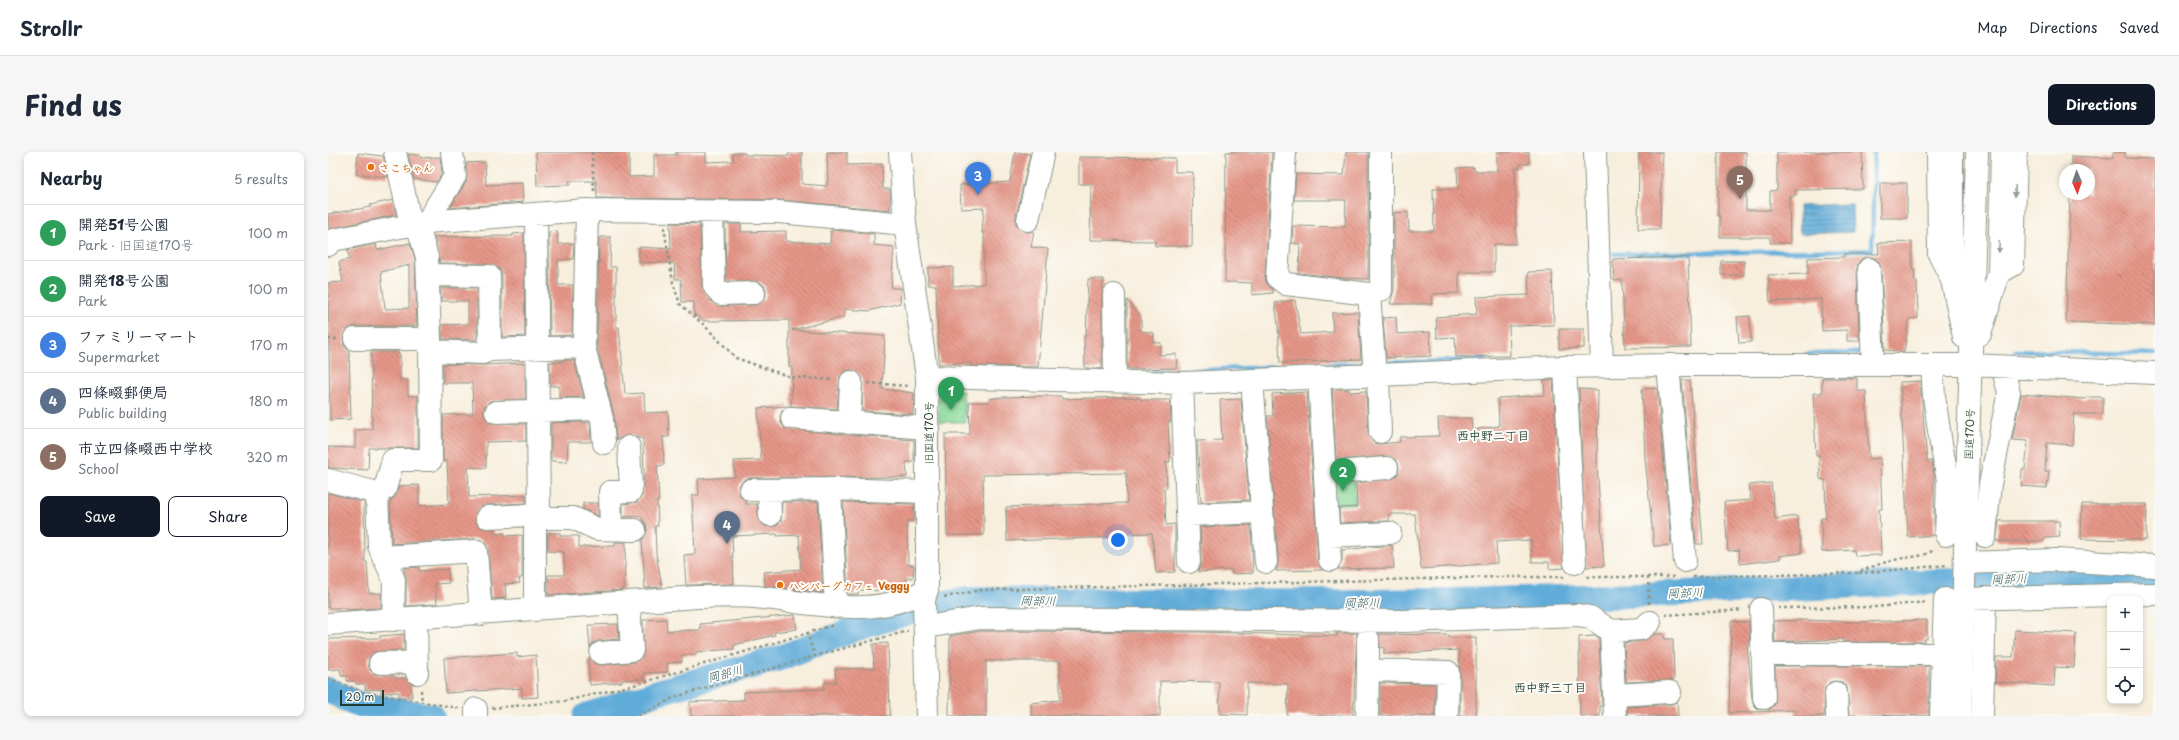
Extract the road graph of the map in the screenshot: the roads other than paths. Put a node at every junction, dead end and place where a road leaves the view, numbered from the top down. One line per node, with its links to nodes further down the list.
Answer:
1 (394, 152): 17 (main road)
2 (452, 152): 17 (main road)
3 (900, 152): 18 (main road, 旧国道170号)
4 (1043, 152): 16 (main road)
5 (1285, 152): 25 (main road)
6 (1381, 152): 25 (main road)
7 (1595, 152): 35 (main road)
8 (1938, 152): 23 (main road)
9 (1952, 152): 23 (main road)
10 (1977, 152): 34 (main road, 国道170号)
11 (2002, 152): 21 (main road, one-way to 21)
12 (2016, 152): 21 (main road, one-way to 21)
13 (591, 210): 14 (main road); 15 (main road); 29 (main road)
14 (712, 212): 18 (main road); 24 (main road)
15 (536, 214): 17 (main road); 30 (main road)
16 (1028, 220)
17 (420, 224): 19 (main road); 22 (main road)
18 (905, 224): 45 (main road, 旧国道170号)
19 (328, 244)
20 (1869, 270): 33 (main road)
21 (1999, 272): 34 (main road)
22 (429, 275): 28 (main road); 31 (main road)
23 (1952, 280): 34 (main road)
24 (754, 293)
25 (1369, 294): 39 (main road)
26 (1114, 295): 41 (main road)
27 (354, 339): 28 (main road)
28 (430, 345): 31 (main road); 61 (main road)
29 (584, 347): 30 (main road); 47 (main road)
30 (537, 348): 31 (main road); 49 (main road)
31 (490, 350)
32 (1668, 365): 33 (main road); 35 (main road); 79 (main road)
33 (1873, 365): 36 (main road)
34 (1970, 365): 36 (main road); 38 (main road); 80 (main road, 国道170号)
35 (1602, 366): 37 (main road)
36 (1932, 366): 72 (main road)
37 (1565, 367): 39 (main road); 78 (main road)
38 (2002, 367): 40 (main road); 71 (main road)
39 (1375, 369): 42 (main road); 53 (main road)
40 (2155, 373)
41 (1115, 376): 45 (main road); 46 (main road)
42 (1319, 377): 43 (main road); 57 (main road)
43 (1252, 380): 46 (main road); 62 (main road)
44 (851, 382): 51 (main road)
45 (927, 382): 52 (main road, 旧国道170号)
46 (1182, 383): 64 (main road)
47 (598, 409): 49 (main road); 54 (main road)
48 (496, 412): 49 (main road)
49 (538, 412): 66 (main road)
50 (792, 418): 51 (main road)
51 (849, 423): 52 (main road)
52 (928, 428): 60 (main road, 旧国道170号)
53 (1380, 432)
54 (604, 443)
55 (629, 447): 67 (main road)
56 (1387, 468): 57 (main road)
57 (1325, 473): 70 (main road)
58 (328, 480): 61 (main road)
59 (830, 489): 60 (main road); 63 (main road); 87 (main road)
60 (928, 492): 82 (main road, 旧国道170号)
61 (378, 493): 73 (main road)
62 (1262, 512): 64 (main road); 76 (main road)
63 (770, 515)
64 (1187, 515): 75 (main road)
65 (487, 517): 66 (main road)
66 (537, 518): 67 (main road); 85 (main road)
67 (611, 529): 68 (main road)
68 (635, 530)
69 (1390, 533): 70 (main road)
70 (1329, 536): 74 (main road)
71 (1985, 536)
72 (1942, 541)
73 (383, 557): 86 (main road); 89 (main road)
74 (1330, 560)
75 (1190, 562)
76 (1266, 562)
77 (2155, 566): 80 (main road)
78 (1576, 572)
79 (1683, 572)
80 (1965, 586): 81 (main road); 97 (main road); 110 (main road, 国道170号); 111 (main road)
81 (2155, 594)
82 (926, 595): 87 (main road); 92 (main road, 旧国道170号)
83 (629, 602): 85 (main road); 87 (main road); 95 (main road)
84 (1761, 609): 96 (main road)
85 (535, 610): 86 (main road)
86 (481, 614): 88 (main road)
87 (836, 616)
88 (416, 619): 89 (main road); 98 (main road)
89 (393, 620): 91 (main road)
90 (1650, 622): 93 (main road)
91 (328, 624)
92 (926, 627): 93 (main road); 104 (main road, 旧国道170号)
93 (1611, 631): 102 (main road)
94 (1368, 639): 99 (main road)
95 (601, 653)
96 (1762, 654): 97 (main road); 103 (main road)
97 (1943, 654): 109 (main road)
98 (380, 663)
99 (1368, 670): 105 (main road); 106 (main road)
100 (1670, 692): 102 (main road)
101 (1836, 693): 108 (main road)
102 (1614, 695): 107 (main road)
103 (1764, 698)
104 (927, 716)
105 (1367, 716)
106 (1447, 716)
107 (1615, 716)
108 (1837, 716)
109 (1941, 716)
110 (1960, 716)
111 (1982, 716)

